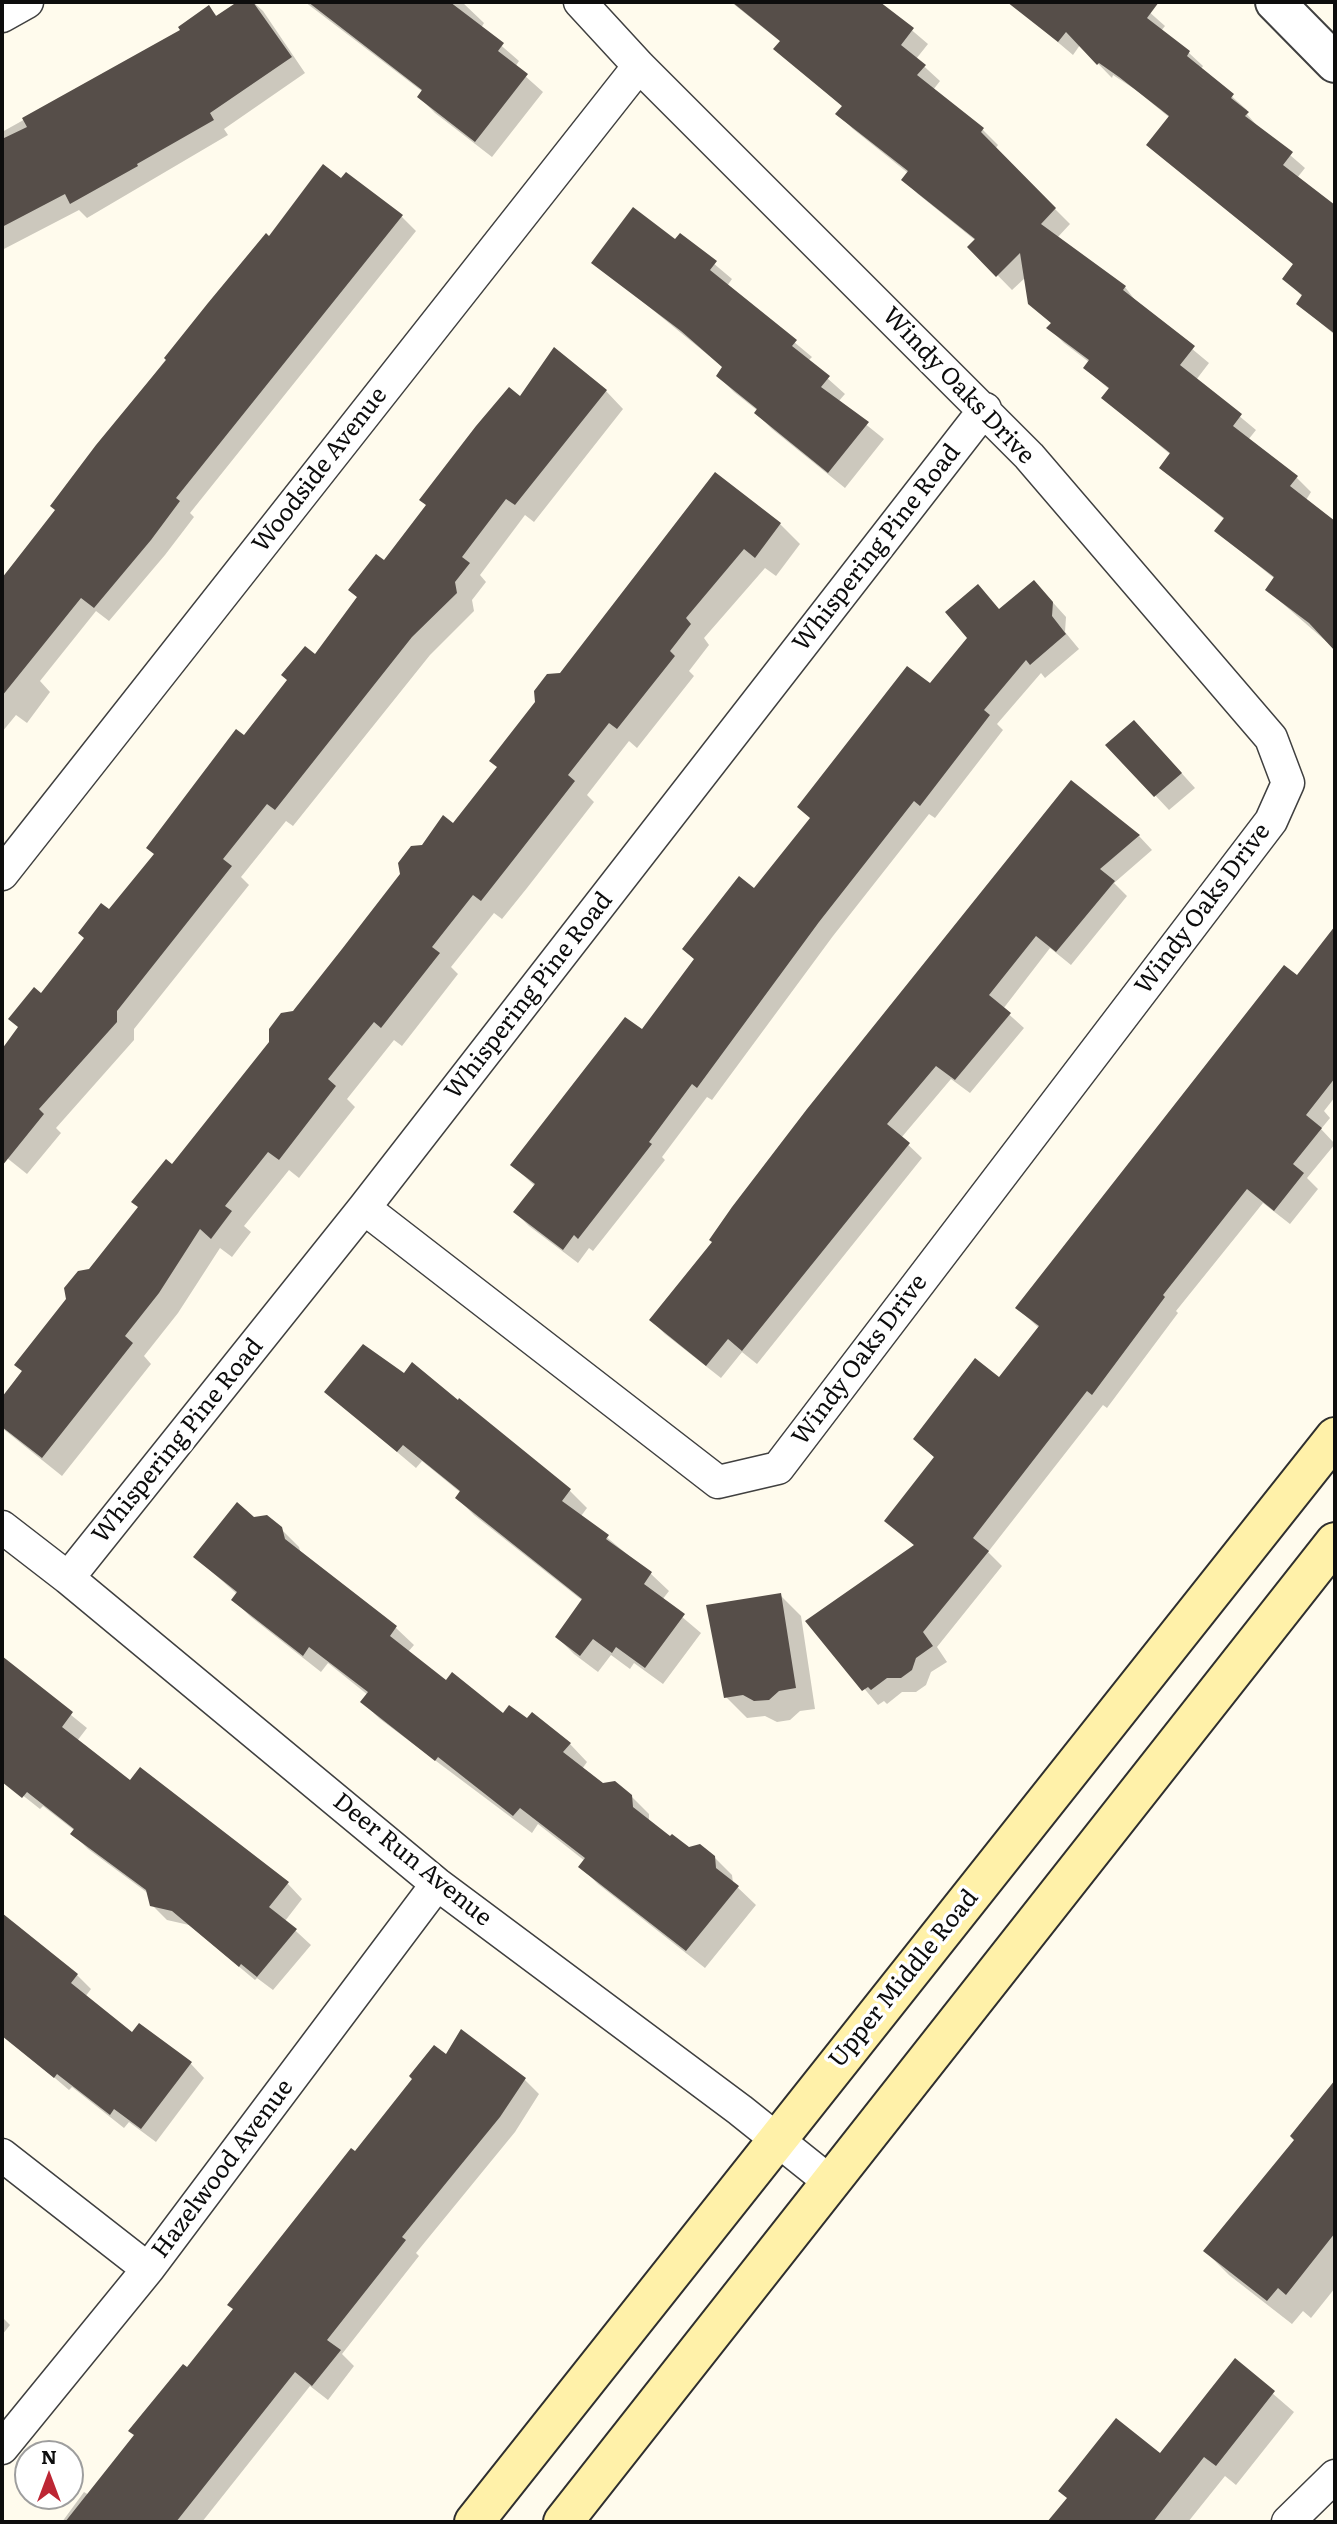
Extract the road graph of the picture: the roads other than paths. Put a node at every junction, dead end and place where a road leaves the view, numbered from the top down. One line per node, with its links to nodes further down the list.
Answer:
1 (27, 2): 4 (street)
2 (580, 2): 6 (street, Windy Oaks Drive)
3 (1275, 2): 5 (street)
4 (2, 16)
5 (1335, 63)
6 (639, 66): 7 (street, Windy Oaks Drive); 8 (street, Woodside Avenue)
7 (985, 409): 9 (street, Whispering Pine Road); 9 (street, Windy Oaks Drive)
8 (2, 874)
9 (364, 1208): 13 (street, Whispering Pine Road)
10 (1335, 1437): 15 (main road, Upper Middle Road)
11 (2, 1527): 13 (street, Deer Run Avenue)
12 (1335, 1542): 17 (main road)
13 (68, 1578): 14 (street, Deer Run Avenue)
14 (437, 1884): 15 (street, Deer Run Avenue); 18 (street, Hazelwood Avenue)
15 (776, 2138): 17 (street, Deer Run Avenue); 21 (main road, Upper Middle Road)
16 (2, 2154): 18 (street)
17 (830, 2182): 22 (main road)
18 (148, 2269): 19 (street, Hazelwood Avenue)
19 (2, 2448)
20 (1335, 2476): 23 (street)
21 (474, 2522)
22 (563, 2522)
23 (1288, 2522)

